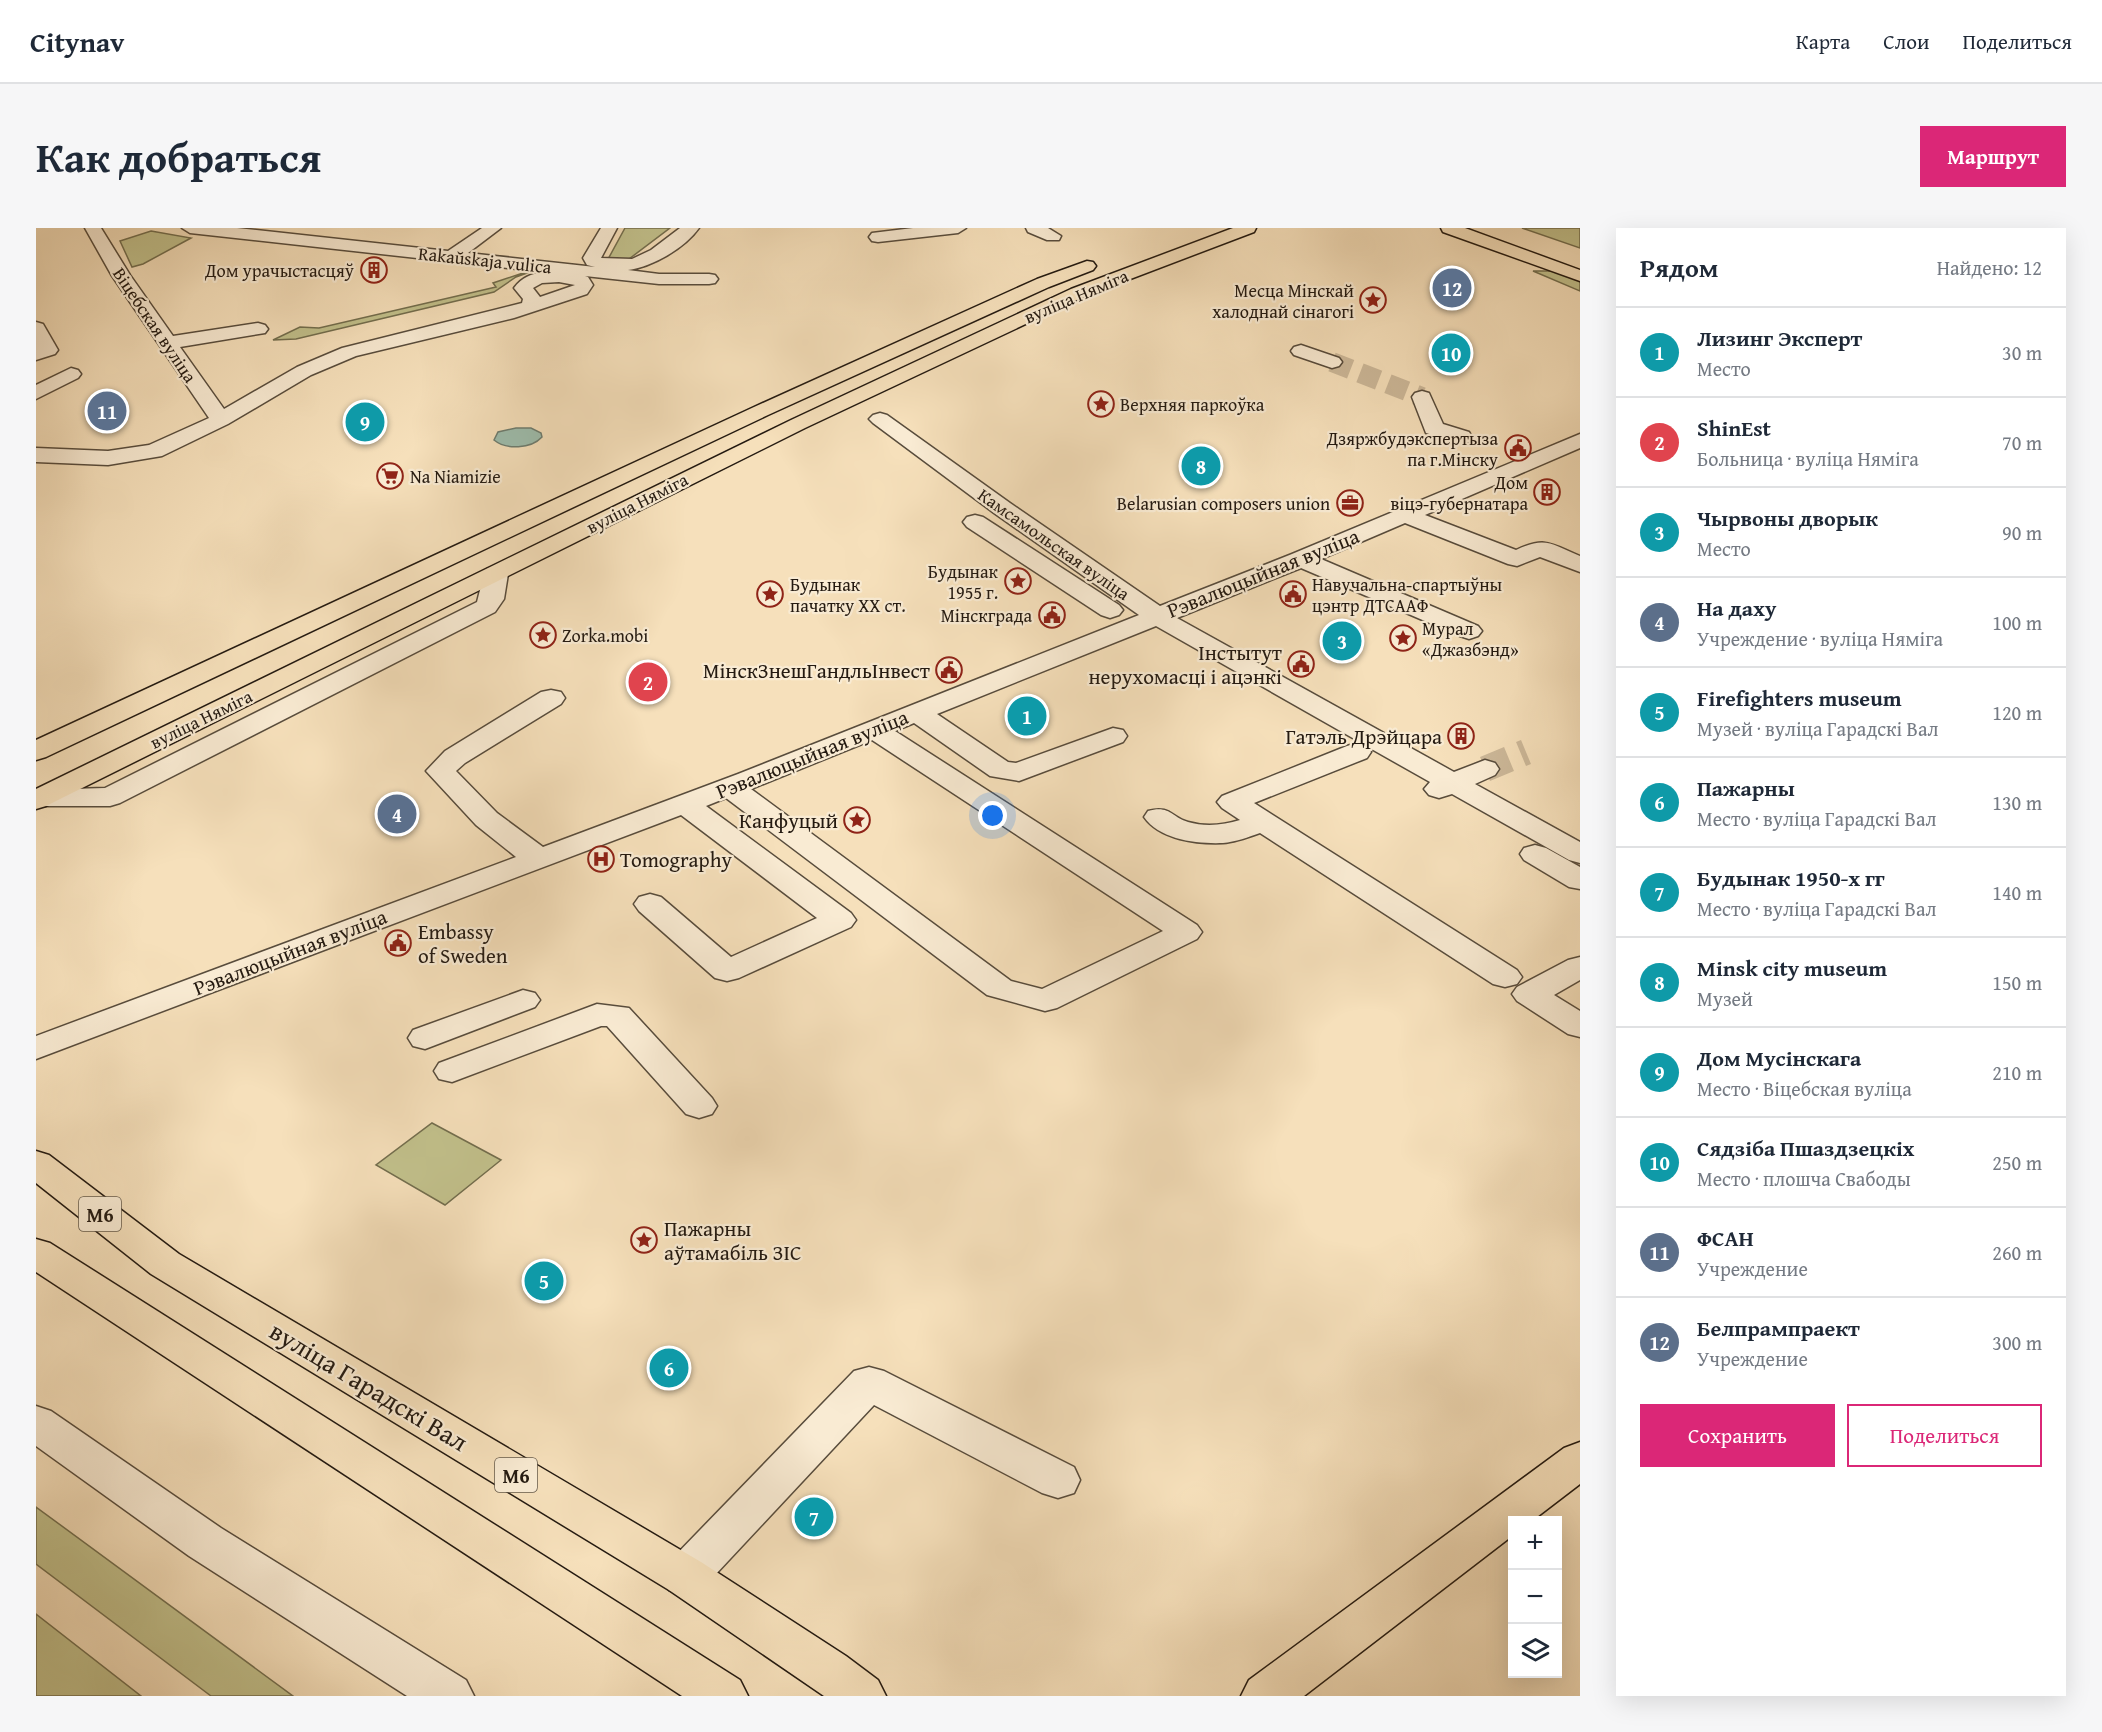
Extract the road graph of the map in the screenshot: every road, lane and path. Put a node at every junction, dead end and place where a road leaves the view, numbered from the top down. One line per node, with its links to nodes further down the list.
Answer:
1 (93, 228): 23 (street, Віцебская вуліца)
2 (190, 228): 13 (street, Rakaŭskaja vulica)
3 (295, 228): 13 (street)
4 (493, 228): 15 (street)
5 (609, 228): 6 (street)
6 (691, 228)
7 (950, 228): 14 (street)
8 (1034, 228): 12 (street)
9 (1248, 228): 39 (main road, вуліца Няміга)
10 (1449, 228): 18 (main road)
11 (1484, 228): 16 (main road)
12 (1053, 236)
13 (278, 237): 15 (street, Rakaŭskaja vulica)
14 (878, 237)
15 (452, 256): 19 (street, Rakaŭskaja vulica)
16 (1580, 261)
17 (1099, 262): 48 (main road, вуліца Няміга)
18 (1580, 276)
19 (709, 279)
20 (530, 307): 31 (street)
21 (36, 328): 25 (street)
22 (258, 329): 23 (street)
23 (167, 343): 31 (street, Віцебская вуліца)
24 (1301, 351): 26 (street)
25 (36, 354)
26 (1332, 362)
27 (71, 374): 28 (street)
28 (36, 393)
29 (1422, 397): 32 (street)
30 (880, 419): 41 (street, Камсамольская вуліца)
31 (221, 420): 34 (street)
32 (1461, 437)
33 (1575, 446): 35 (street, Рэвалюцыйная вуліца)
34 (36, 455)
35 (1405, 515): 37 (street, Рэвалюцыйная вуліца); 38 (street)
36 (975, 522): 41 (street, Камсамольская вуліца)
37 (1292, 562): 41 (street, Рэвалюцыйная вуліца); 43 (street)
38 (1580, 564)
39 (496, 574): 40 (street); 53 (main road, вуліца Няміга)
40 (468, 616): 42 (street); 53 (street)
41 (1146, 621): 45 (street, Рэвалюцыйная вуліца); 49 (street, Камсамольская вуліца); 52 (street, Камсамольская вуліца)
42 (497, 627)
43 (1469, 631)
44 (551, 698): 58 (street)
45 (917, 713): 46 (street, Рэвалюцыйная вуліца); 47 (street)
46 (875, 730): 51 (street, Рэвалюцыйная вуліца); 51 (street)
47 (1113, 736)
48 (36, 751)
49 (1357, 752): 52 (street, Камсамольская вуліца); 56 (street)
50 (1485, 769): 52 (street)
51 (730, 787): 54 (street, Рэвалюцыйная вуліца)
52 (1441, 788): 57 (street, Камсамольская вуліца); 59 (street, Камсамольская вуліца)
53 (38, 799)
54 (685, 804): 58 (street, Рэвалюцыйная вуліца); 60 (street)
55 (1159, 818): 56 (street)
56 (1264, 824): 62 (street)
57 (1580, 854)
58 (541, 858): 66 (street, Рэвалюцыйная вуліца)
59 (1580, 880)
60 (650, 904)
61 (1580, 967): 64 (street)
62 (1504, 977)
63 (523, 1000): 65 (street)
64 (1580, 1026)
65 (425, 1038)
66 (36, 1048)
67 (452, 1071): 68 (street)
68 (699, 1106)
69 (36, 1164): 74 (main road, вуліца Гарадскі Вал / М6)
70 (36, 1252): 76 (main road)
71 (36, 1423): 75 (street)
72 (1580, 1460): 78 (main road)
73 (1058, 1480): 74 (street)
74 (685, 1576): 77 (main road, вуліца Гарадскі Вал / М6)
75 (449, 1696)
76 (723, 1696)
77 (861, 1696)
78 (1266, 1696)

